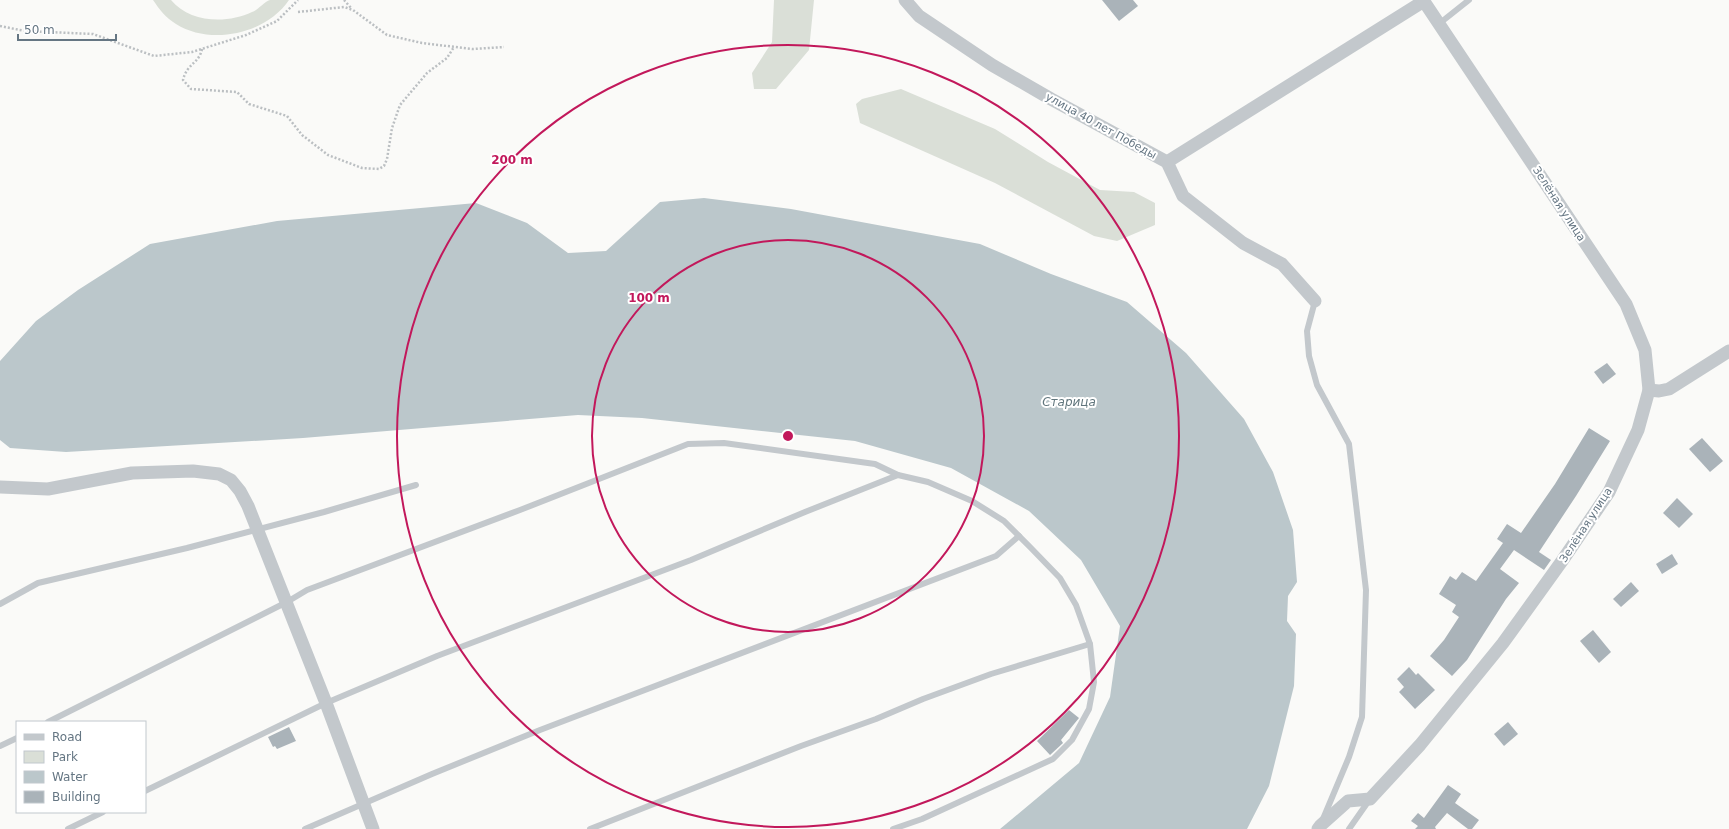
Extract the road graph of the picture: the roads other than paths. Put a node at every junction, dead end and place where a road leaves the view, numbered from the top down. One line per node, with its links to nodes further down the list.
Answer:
1 (905, 0): 5 (street, улица 40 лет Победы)
2 (1424, 0): 4 (street, Зелёная улица); 5 (street)
3 (1469, 0): 4 (lane)
4 (1440, 23): 8 (street, Зелёная улица)
5 (1167, 162): 6 (street, улица 40 лет Победы)
6 (1315, 301): 25 (lane)
7 (1729, 351): 8 (street)
8 (1649, 390): 22 (street, Зелёная улица)
9 (898, 476): 13 (lane); 14 (lane); 17 (lane)
10 (416, 485): 12 (lane)
11 (0, 487): 12 (street)
12 (258, 529): 14 (street); 15 (lane)
13 (1019, 536): 16 (lane); 23 (lane)
14 (287, 602): 17 (street); 18 (lane)
15 (0, 604)
16 (1090, 644): 29 (lane); 30 (lane)
17 (326, 703): 21 (lane); 23 (street)
18 (50, 721)
19 (16, 738): 20 (lane)
20 (0, 746)
21 (146, 791)
22 (1370, 798): 25 (street); 31 (lane)
23 (363, 803): 27 (lane); 28 (street)
24 (101, 813): 26 (lane)
25 (1320, 827)
26 (68, 829)
27 (305, 829)
28 (373, 829)
29 (590, 829)
30 (893, 829)
31 (1349, 829)

